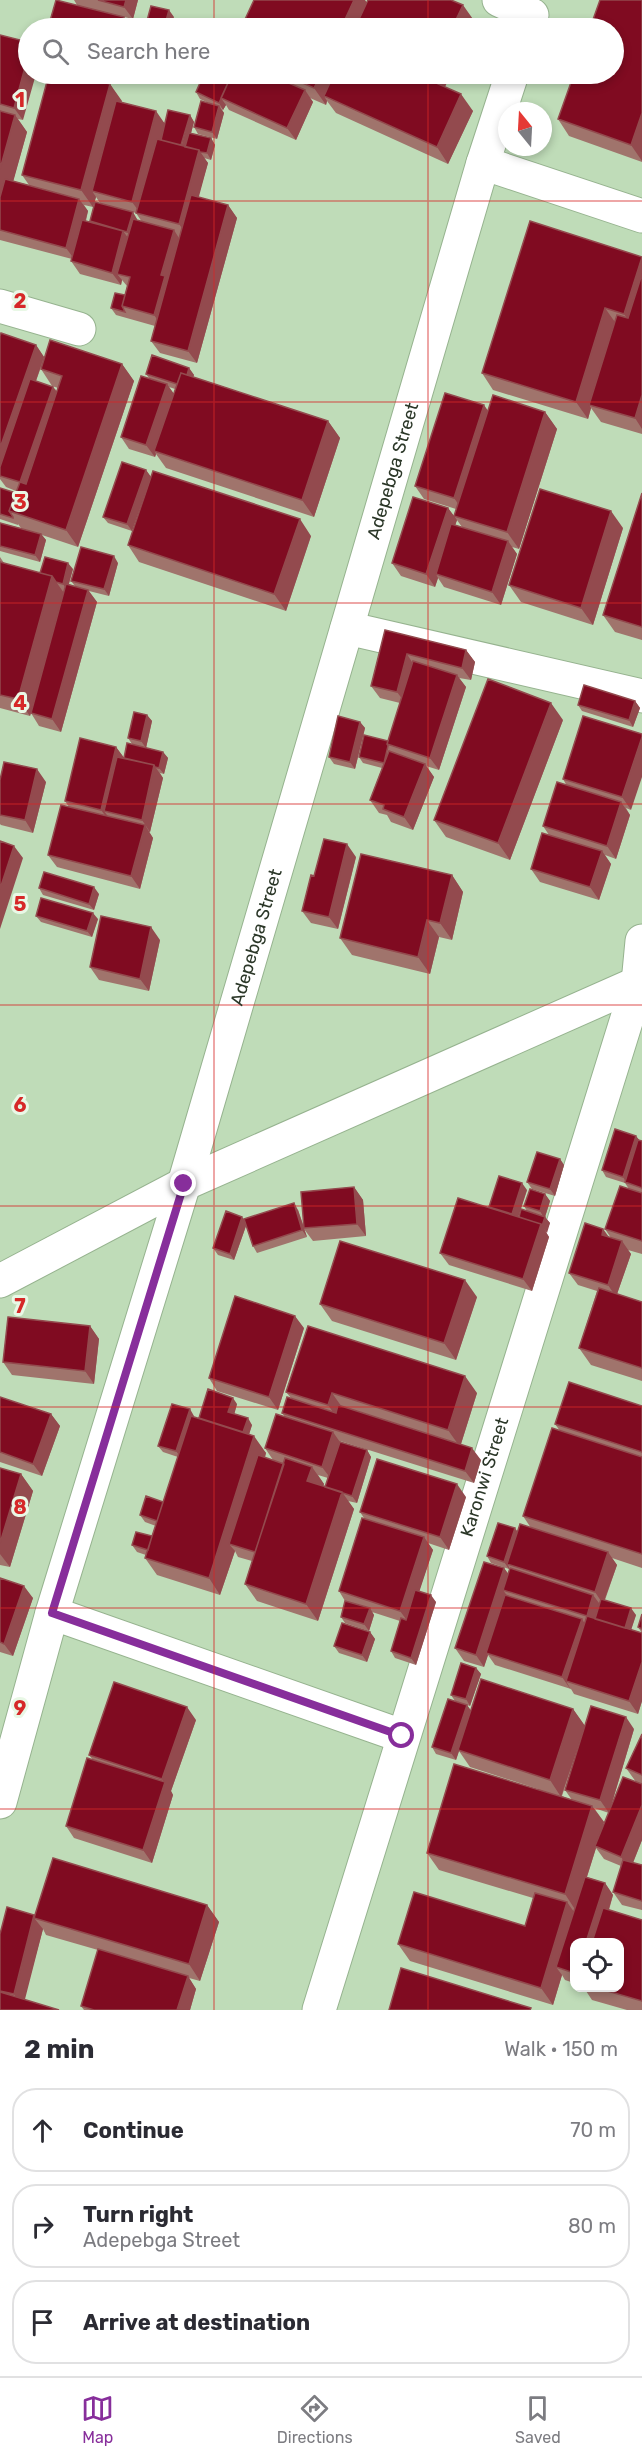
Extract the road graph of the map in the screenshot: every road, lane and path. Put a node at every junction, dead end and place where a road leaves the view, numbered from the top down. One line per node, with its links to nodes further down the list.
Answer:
1 (499, 0): 2 (street)
2 (532, 14)
3 (509, 84): 4 (street, Adepebga Street)
4 (483, 163): 5 (street); 8 (street, Adepebga Street)
5 (642, 216)
6 (0, 306): 7 (street)
7 (79, 328)
8 (347, 628): 9 (street); 12 (street, Adepebga Street)
9 (642, 696)
10 (642, 941): 11 (street, Karonwi Street)
11 (640, 982): 12 (street); 15 (street, Karonwi Street)
12 (184, 1184): 13 (street); 14 (street, Adepebga Street)
13 (0, 1281)
14 (52, 1613): 15 (street); 16 (street, Adepebga Street)
15 (402, 1736): 17 (street, Karonwi Street)
16 (0, 1802)
17 (319, 2010)

